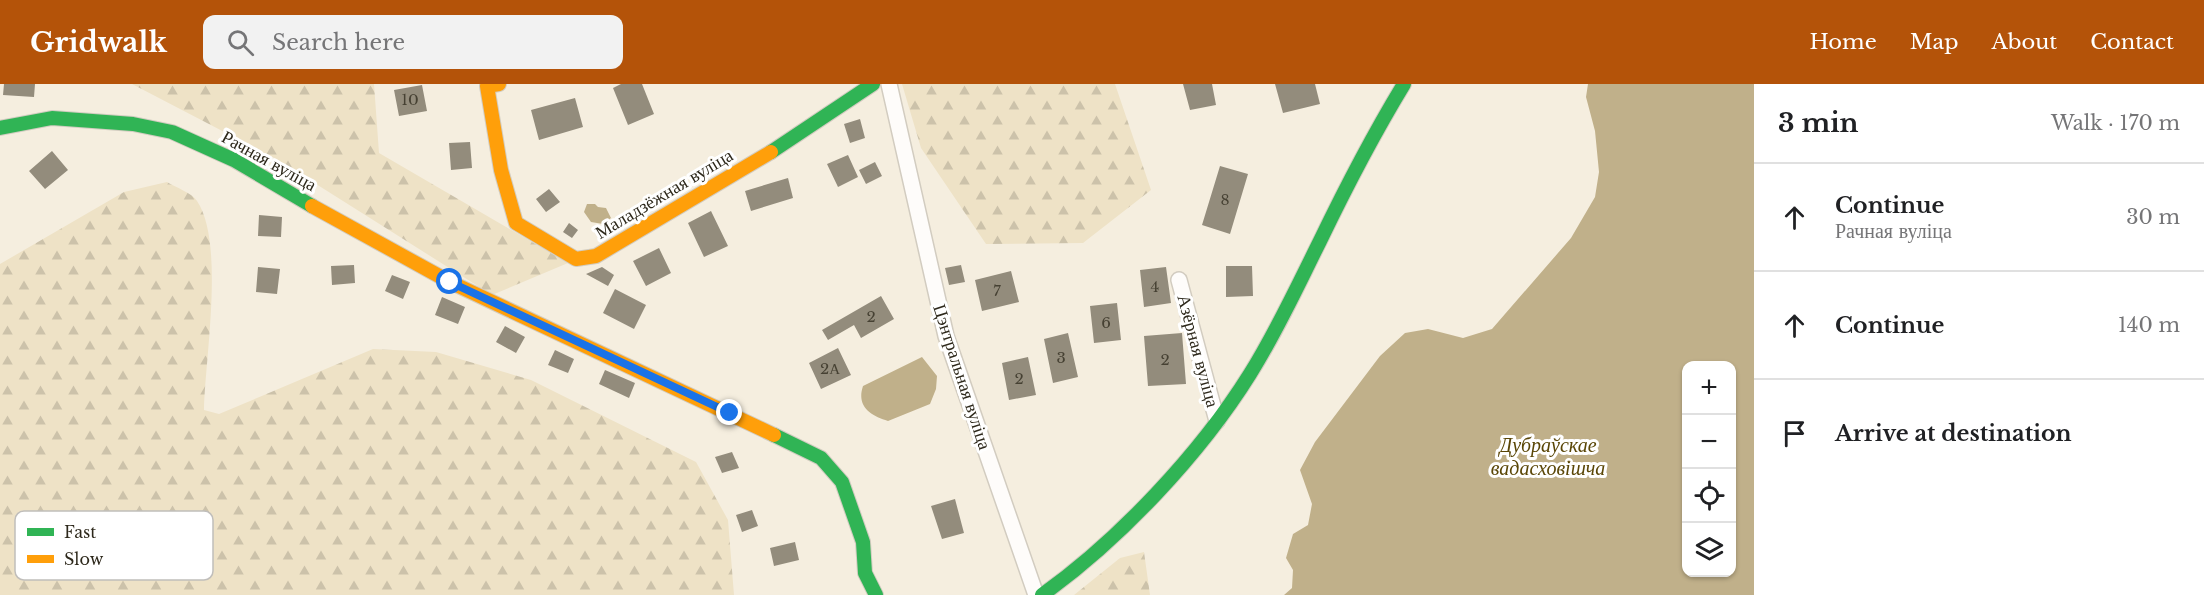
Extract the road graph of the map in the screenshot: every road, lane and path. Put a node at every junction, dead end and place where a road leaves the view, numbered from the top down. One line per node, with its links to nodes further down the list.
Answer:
1 (499, 84): 2 (street, Маладзёжная вуліца)
2 (873, 84)
3 (889, 84): 9 (street, Цэнтральная вуліца)
4 (1404, 84): 7 (street)
5 (0, 129): 8 (street, Рачная вуліца)
6 (1179, 280): 7 (street, Азёрная вуліца)
7 (1217, 422): 10 (street)
8 (876, 595)
9 (1036, 595)
10 (1042, 595)

